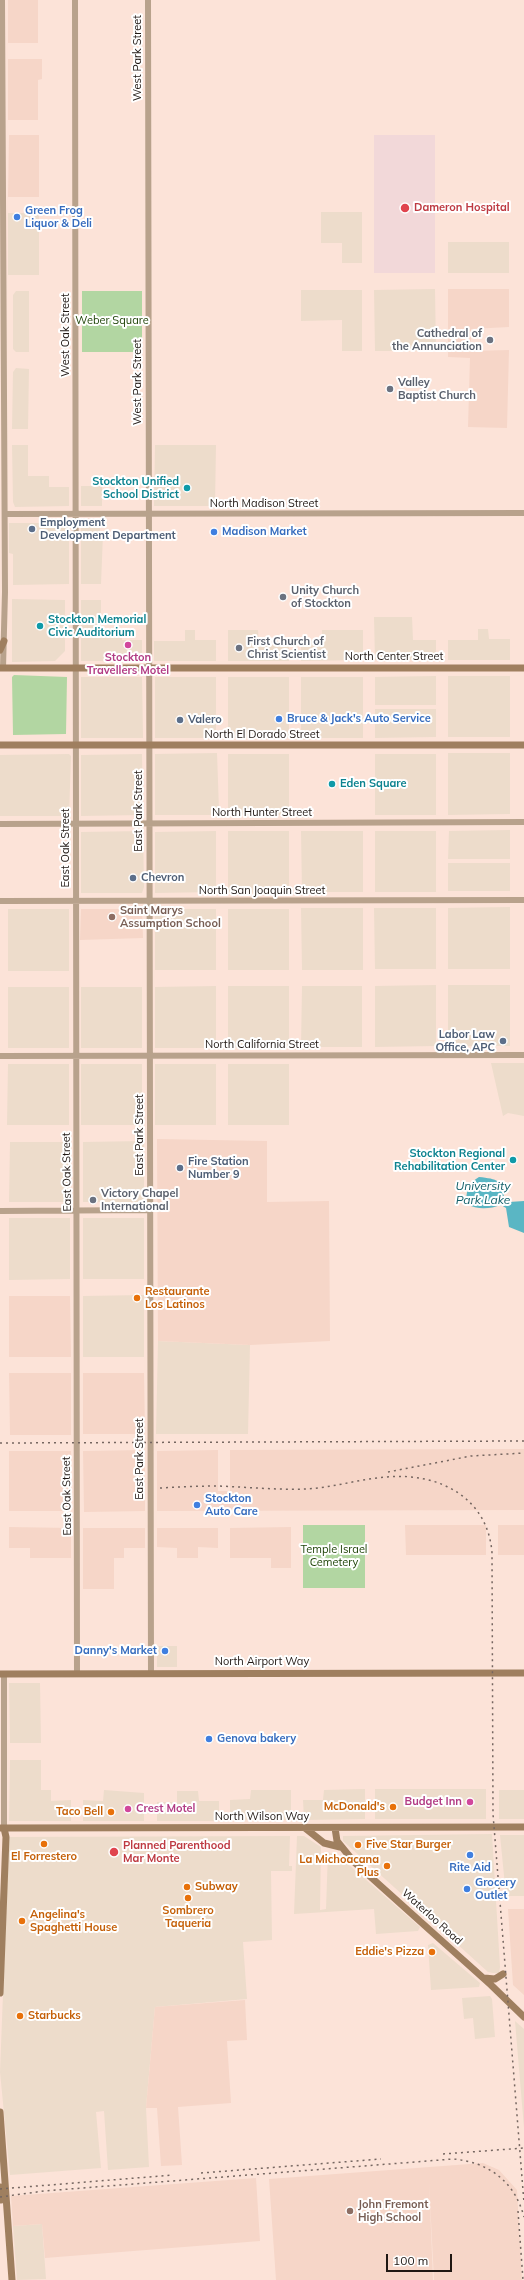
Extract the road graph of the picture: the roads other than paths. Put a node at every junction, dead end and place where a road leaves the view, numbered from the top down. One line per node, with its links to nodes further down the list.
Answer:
1 (2, 0): 6 (street)
2 (75, 0): 4 (street, West Oak Street)
3 (148, 0): 7 (street, West Park Street)
4 (76, 513): 6 (street, North Madison Street); 7 (street, North Madison Street); 13 (street, West Oak Street)
5 (524, 513): 7 (street, North Madison Street)
6 (5, 514): 8 (street)
7 (148, 514): 11 (street, West Park Street)
8 (4, 641): 9 (main road); 10 (street)
9 (0, 650)
10 (2, 668): 13 (main road, North Center Street)
11 (149, 668): 12 (main road, North Center Street); 13 (main road, North Center Street); 17 (street, East Park Street)
12 (524, 668)
13 (76, 669): 15 (street, East Oak Street)
14 (0, 745): 15 (main road, North El Dorado Street)
15 (76, 745): 17 (main road, North El Dorado Street); 20 (street, East Oak Street)
16 (524, 745): 17 (main road, North El Dorado Street)
17 (149, 746): 21 (street, East Park Street)
18 (524, 822): 21 (street, North Hunter Street)
19 (0, 824): 20 (street, North Hunter Street)
20 (76, 824): 21 (street, North Hunter Street); 24 (street, East Oak Street)
21 (149, 824): 25 (street, East Park Street)
22 (524, 900): 25 (street, North San Joaquin Street)
23 (0, 901): 24 (street, North San Joaquin Street)
24 (76, 901): 25 (street, North San Joaquin Street); 28 (street, East Oak Street)
25 (149, 901): 29 (street, East Park Street)
26 (524, 1055): 29 (street, North California Street)
27 (0, 1056): 28 (street, North California Street)
28 (76, 1056): 29 (street, North California Street); 30 (street, East Oak Street)
29 (150, 1056): 31 (street, East Park Street)
30 (77, 1210): 31 (street); 32 (street); 35 (street, East Oak Street)
31 (150, 1210): 36 (street, East Park Street)
32 (0, 1211)
33 (524, 1673): 36 (main road, North Airport Way)
34 (2, 1674): 35 (main road, North Airport Way); 38 (street)
35 (77, 1674): 36 (main road, North Airport Way)
36 (151, 1674)
37 (524, 1827): 40 (main road, North Wilson Way)
38 (2, 1828): 39 (main road, North Wilson Way); 41 (main road); 45 (main road)
39 (305, 1828): 40 (main road, North Wilson Way); 42 (main road)
40 (335, 1828): 42 (main road)
41 (0, 1835)
42 (340, 1847): 44 (main road, Waterloo Road)
43 (504, 1974): 44 (main road)
44 (484, 1978): 46 (main road, Waterloo Road)
45 (0, 1993)
46 (524, 2017)
47 (0, 2112): 50 (main road)
48 (0, 2187): 49 (main road)
49 (7, 2280)
50 (12, 2280)

